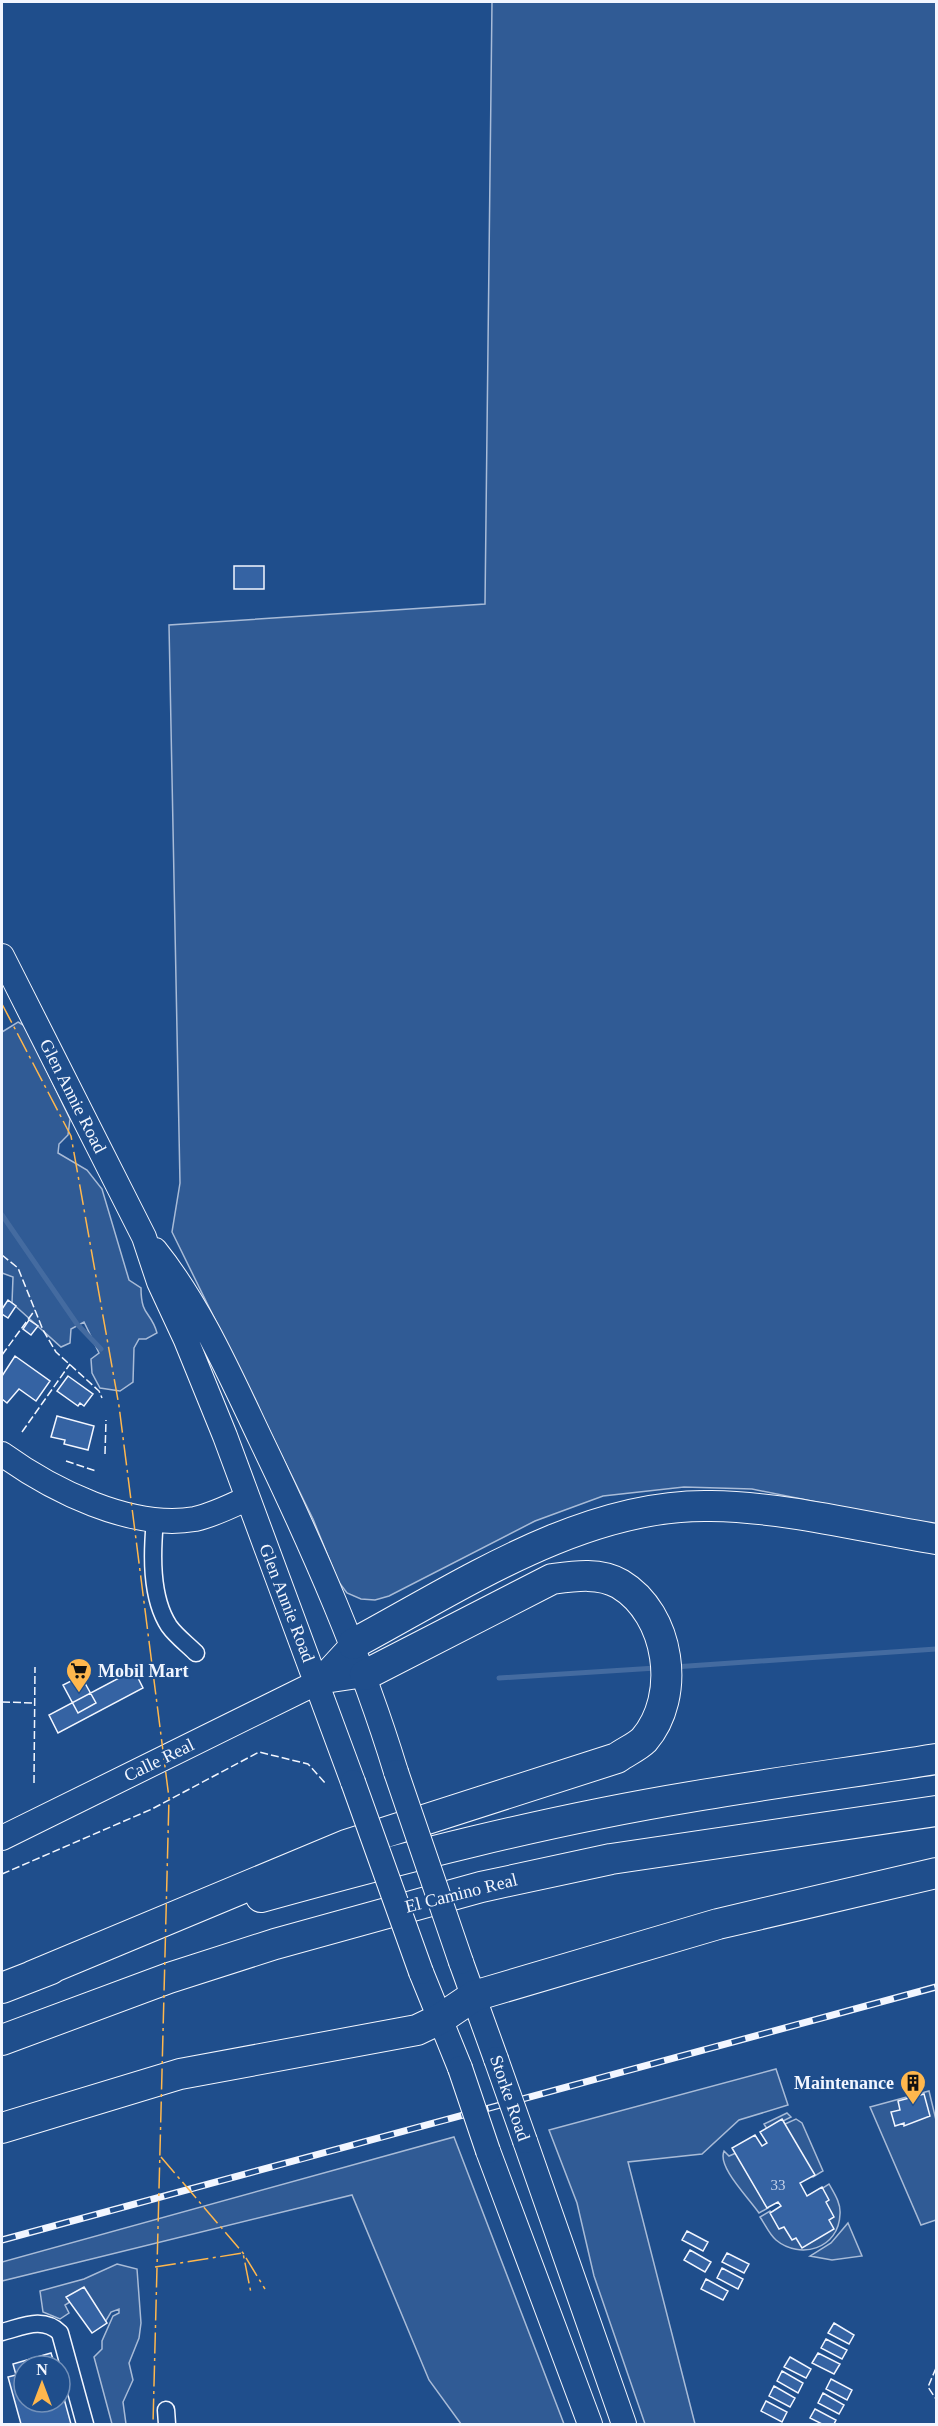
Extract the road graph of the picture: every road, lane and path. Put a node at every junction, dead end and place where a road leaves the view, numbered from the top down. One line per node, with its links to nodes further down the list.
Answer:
1 (2, 956): 2 (main road, Glen Annie Road)
2 (144, 1236): 4 (main road, Glen Annie Road); 7 (main road, Glen Annie Road)
3 (2, 1454): 5 (main road)
4 (246, 1499): 5 (main road); 10 (main road, Glen Annie Road)
5 (155, 1520): 8 (street)
6 (936, 1539): 7 (highway)
7 (353, 1644): 9 (main road, Glen Annie Road); 10 (main road)
8 (196, 1653)
9 (365, 1675): 10 (main road); 12 (main road, Glen Annie Road); 16 (highway)
10 (318, 1682): 14 (main road, Calle Real); 19 (main road, Glen Annie Road, bridge)
11 (936, 1759): 16 (highway)
12 (396, 1772): 18 (main road, Storke Road, bridge)
13 (936, 1811): 20 (highway, El Camino Real)
14 (2, 1838)
15 (936, 1873): 18 (highway)
16 (32, 1976): 17 (highway)
17 (2, 1988)
18 (474, 1996): 19 (highway); 25 (main road, Storke Road, bridge)
19 (440, 2019): 21 (highway); 24 (main road, bridge)
20 (2, 2040)
21 (2, 2128)
22 (2, 2332): 23 (street)
23 (85, 2424)
24 (590, 2424)
25 (624, 2424)

